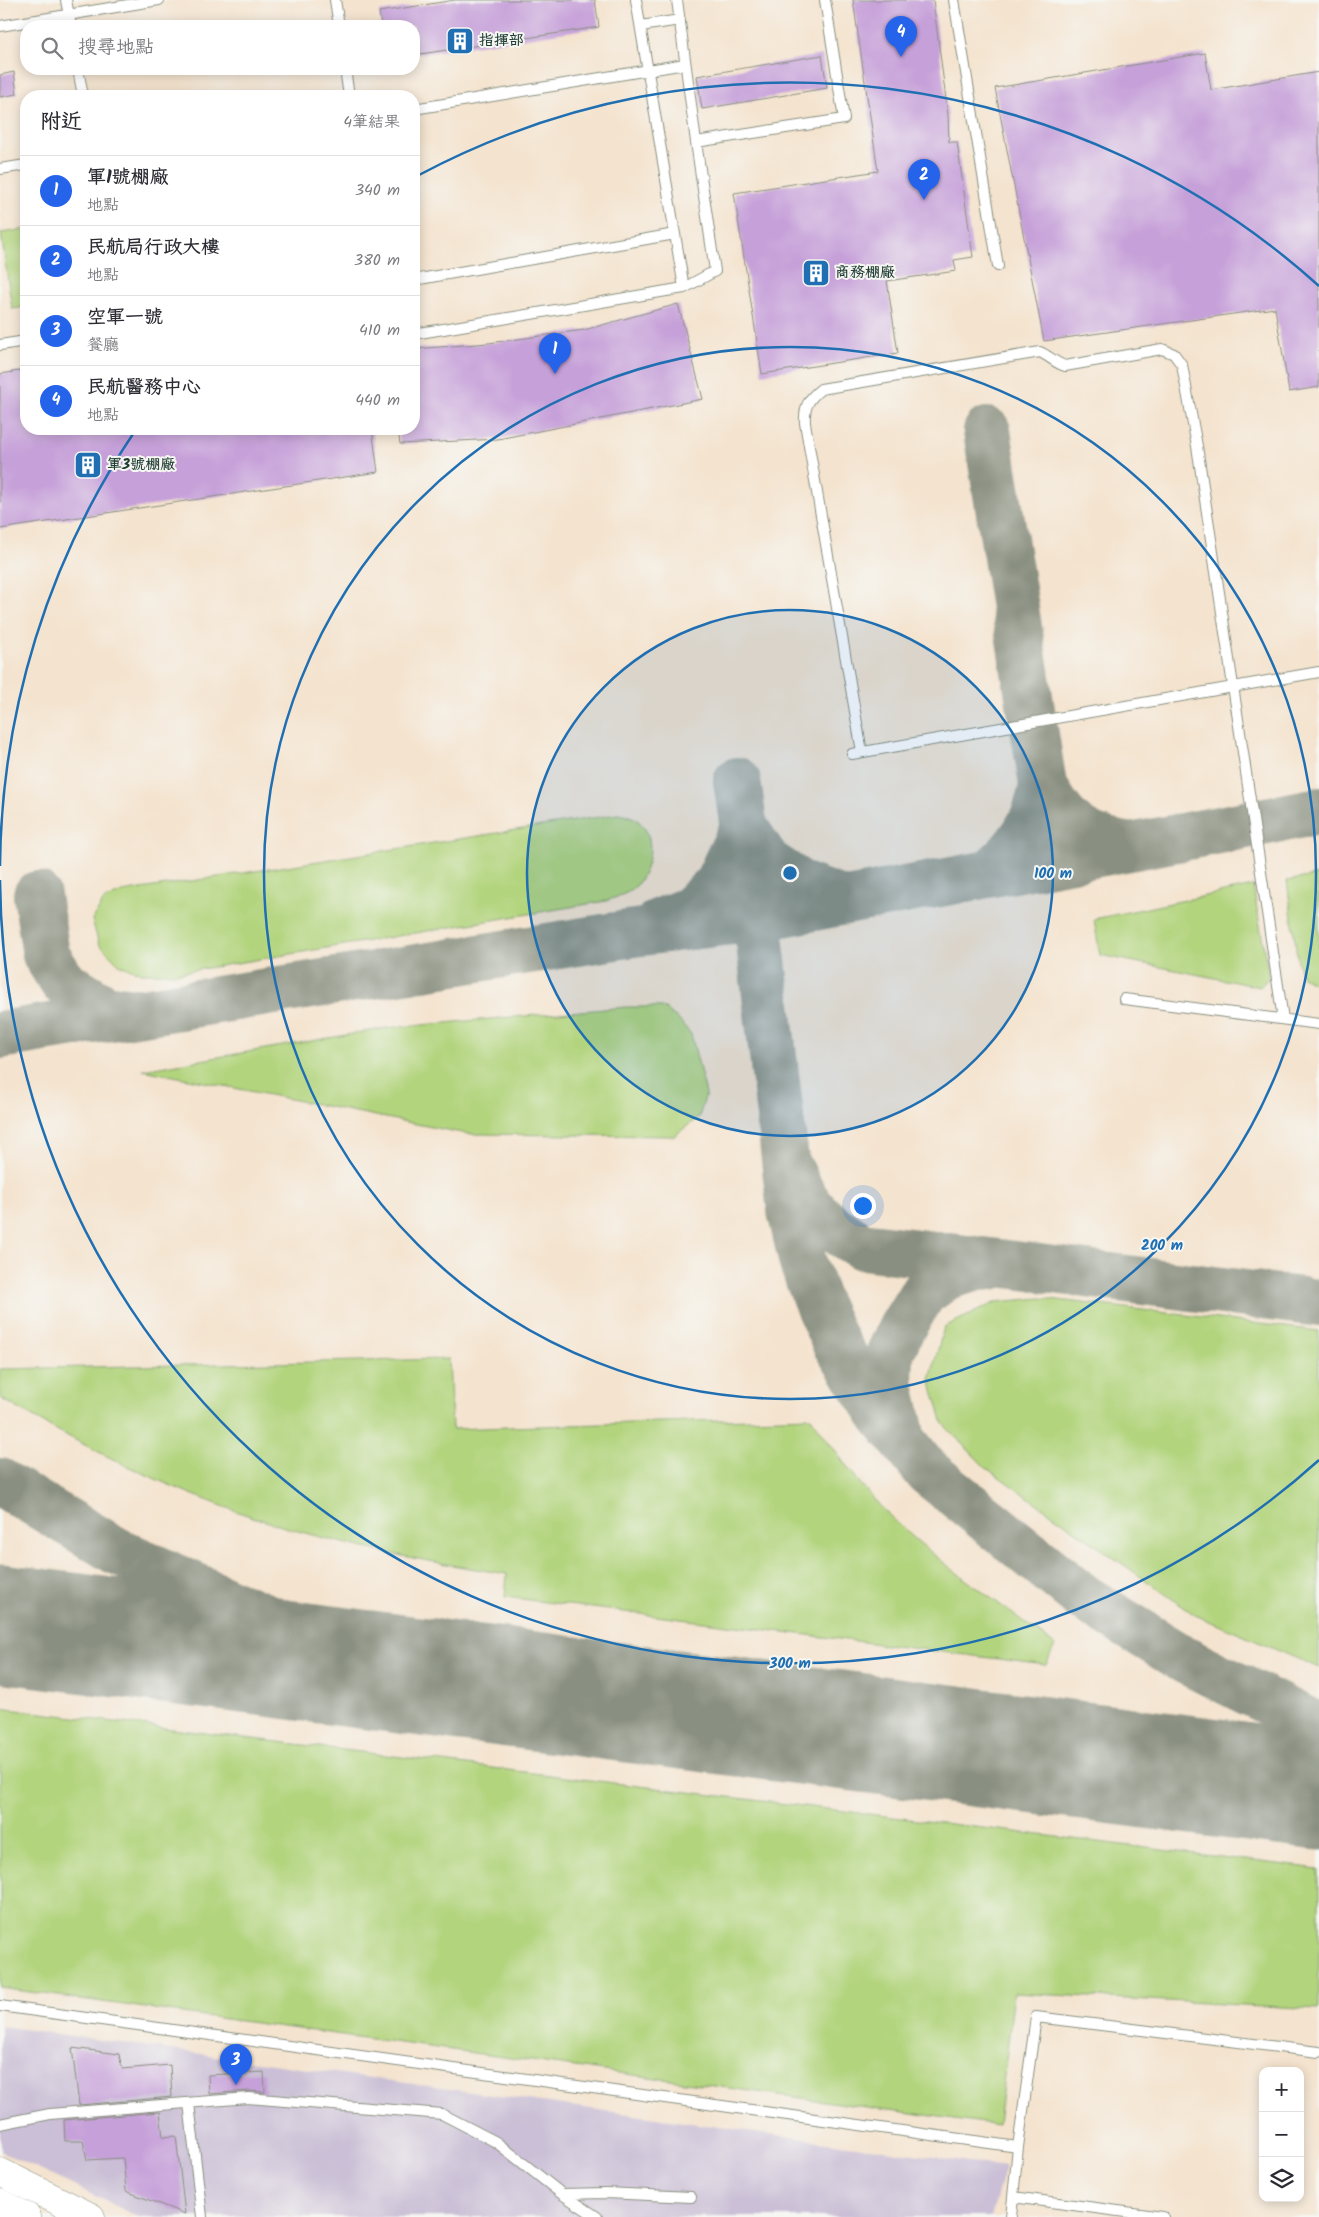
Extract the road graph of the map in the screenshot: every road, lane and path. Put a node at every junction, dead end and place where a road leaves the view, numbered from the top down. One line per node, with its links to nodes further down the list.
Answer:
1 (66, 0): 8 (lane)
2 (159, 0): 8 (lane)
3 (335, 0): 11 (lane)
4 (636, 0): 15 (lane)
5 (677, 0): 12 (lane)
6 (825, 0): 23 (lane)
7 (954, 0): 27 (lane)
8 (69, 14): 9 (lane); 10 (lane)
9 (34, 20)
10 (70, 20)
11 (338, 20)
12 (680, 20): 15 (lane); 16 (lane)
13 (20, 23): 14 (lane)
14 (0, 26)
15 (641, 26): 17 (lane)
16 (685, 64): 17 (lane); 23 (lane)
17 (648, 71): 22 (lane); 26 (lane)
18 (79, 75): 20 (lane)
19 (346, 75): 21 (lane)
20 (82, 90)
21 (348, 90)
22 (420, 108)
23 (696, 142): 29 (lane)
24 (20, 166): 25 (lane)
25 (0, 169)
26 (675, 234): 28 (lane); 29 (lane)
27 (998, 266)
28 (420, 279)
29 (684, 288): 30 (lane)
30 (420, 333)
31 (20, 342): 32 (lane)
32 (0, 345)
33 (1319, 672): 34 (lane)
34 (1234, 687): 34 (lane); 36 (lane)
35 (1124, 999): 36 (lane)
36 (1283, 1019): 37 (lane)
37 (1319, 1024)
38 (0, 2006): 42 (lane)
39 (1319, 2052): 42 (lane)
40 (189, 2102): 41 (lane); 44 (lane); 50 (lane)
41 (0, 2124)
42 (1018, 2147): 46 (lane)
43 (0, 2172): 49 (main road)
44 (562, 2194): 45 (lane); 51 (lane)
45 (691, 2197)
46 (1013, 2197): 52 (lane); 53 (lane)
47 (0, 2203): 48 (main road)
48 (27, 2217)
49 (91, 2217)
50 (202, 2217)
51 (597, 2217)
52 (1011, 2217)
53 (1163, 2217)

